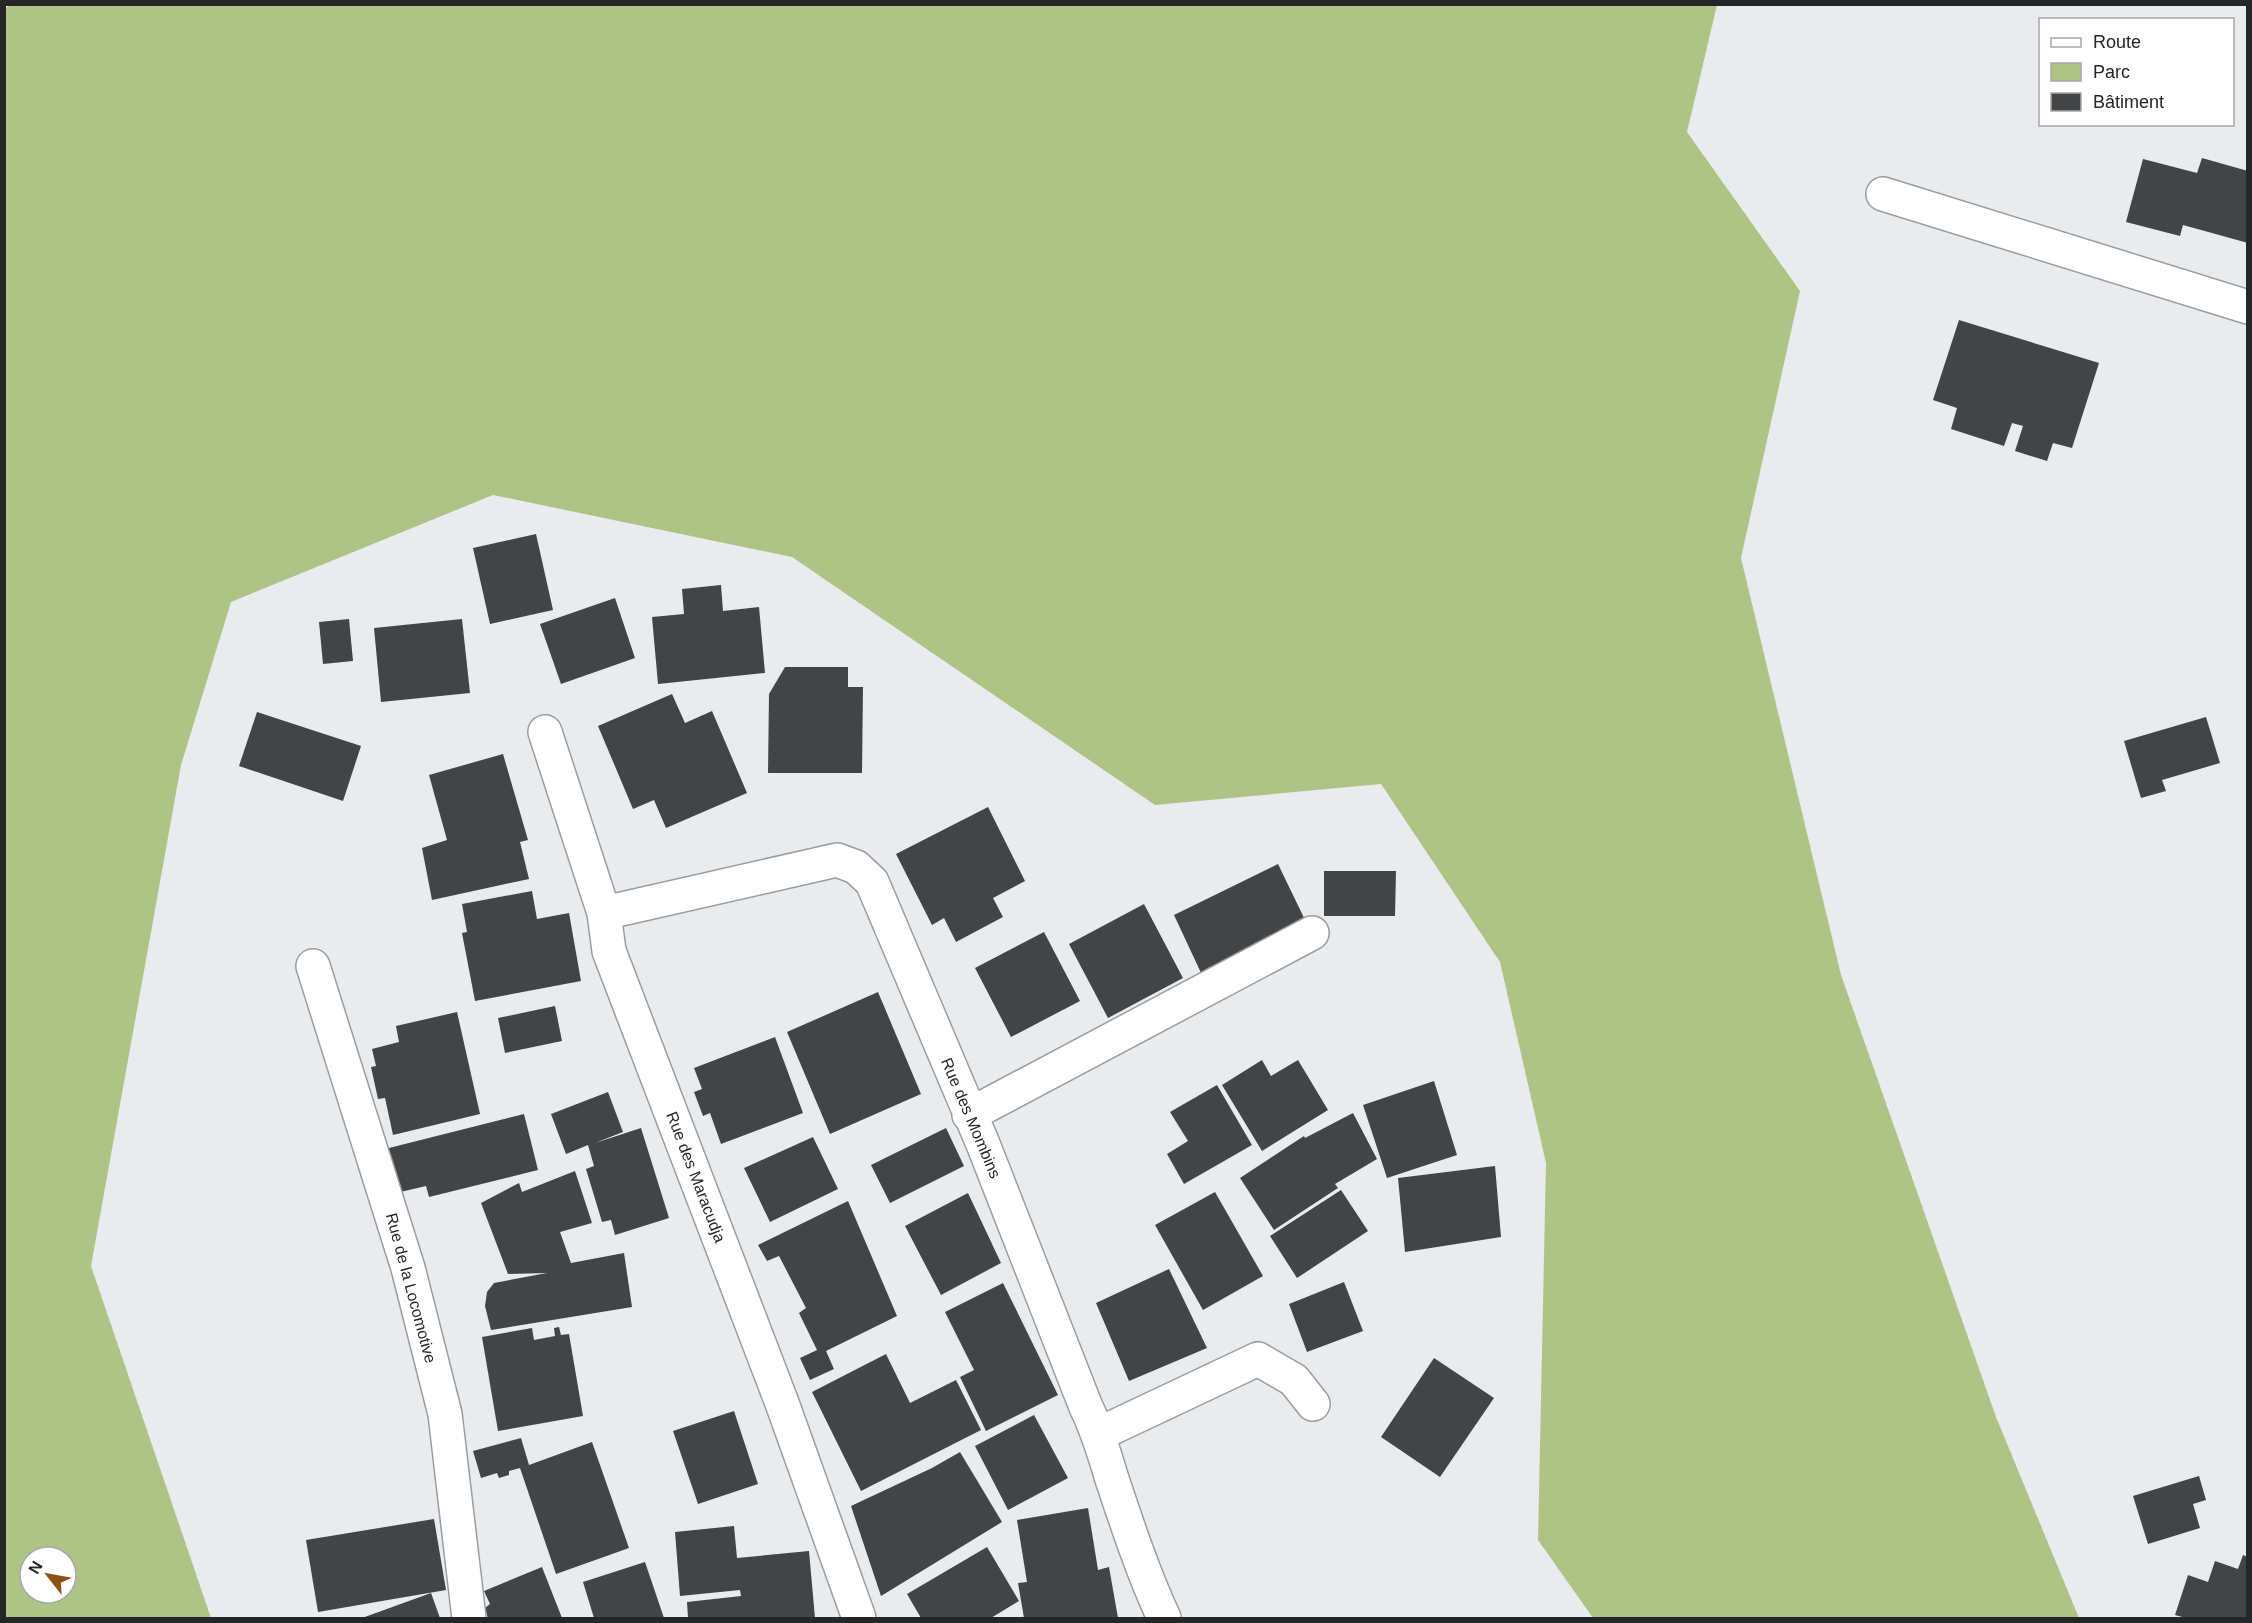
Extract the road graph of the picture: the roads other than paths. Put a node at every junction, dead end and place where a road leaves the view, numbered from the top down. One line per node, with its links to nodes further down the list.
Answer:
1 (1883, 194): 2 (street)
2 (2247, 307)
3 (545, 732): 4 (street, Rue des Maracudja)
4 (604, 913): 7 (street, Rue des Mombins); 11 (street, Rue des Maracudja)
5 (1312, 933): 7 (street)
6 (313, 966): 10 (street, Rue de la Locomotive)
7 (969, 1115): 9 (street, Rue des Mombins)
8 (1313, 1404): 9 (street)
9 (1099, 1434): 12 (street, Rue des Mombins)
10 (469, 1618)
11 (859, 1618)
12 (1164, 1618)

